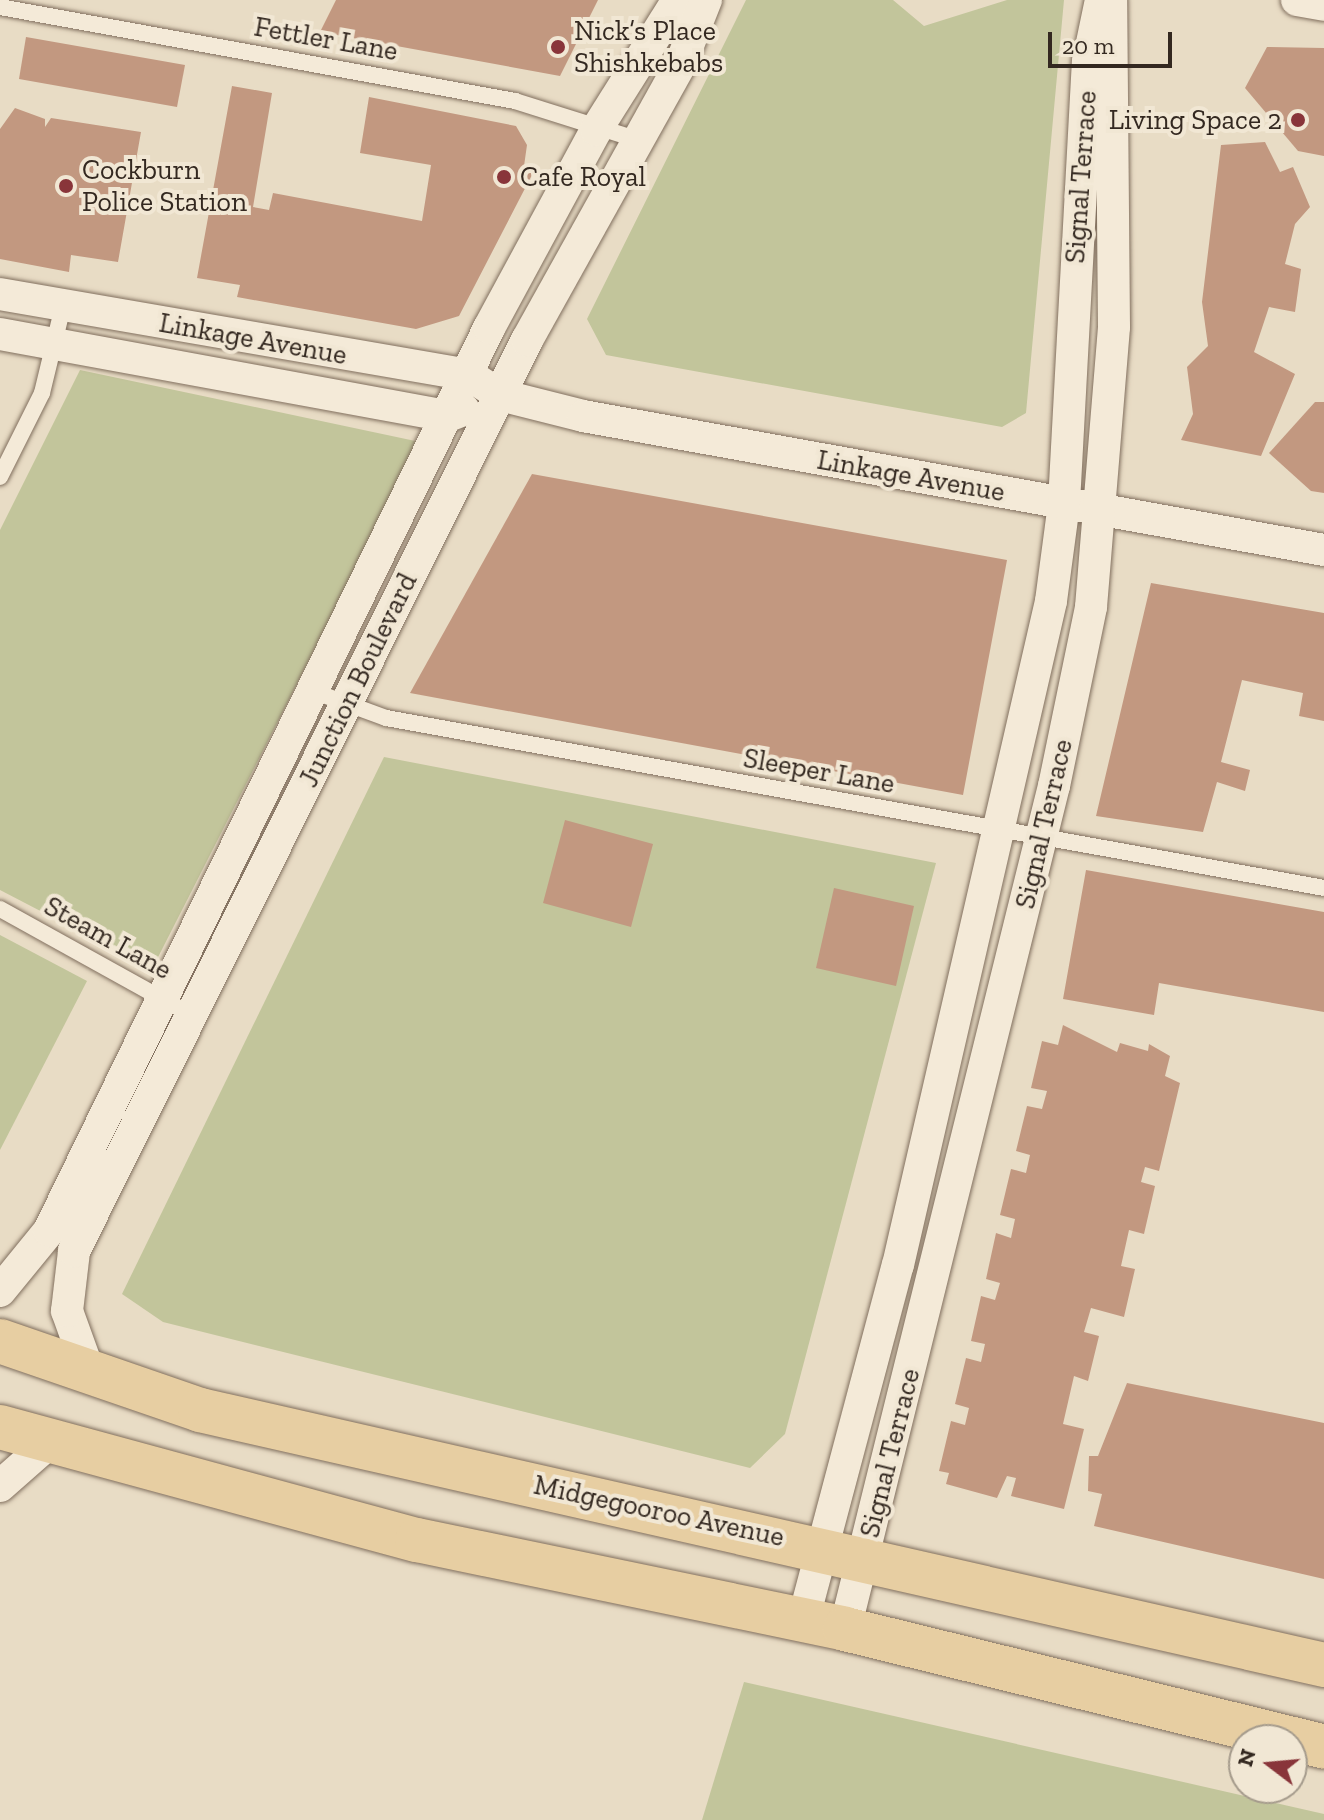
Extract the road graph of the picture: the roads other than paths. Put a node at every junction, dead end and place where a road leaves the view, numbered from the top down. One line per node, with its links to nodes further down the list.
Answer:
1 (678, 0): 8 (street, Junction Boulevard)
2 (706, 0): 9 (street, Junction Boulevard)
3 (1101, 0): 18 (street, Signal Terrace)
4 (1111, 0): 19 (street, Signal Terrace)
5 (1297, 0): 6 (street)
6 (1324, 5)
7 (0, 7): 8 (lane, Fettler Lane)
8 (596, 130): 9 (lane, Fettler Lane); 14 (street, Junction Boulevard)
9 (639, 140): 15 (street, Junction Boulevard)
10 (0, 294): 11 (street, Linkage Avenue)
11 (63, 306): 13 (lane); 14 (street, Linkage Avenue)
12 (0, 334): 13 (street, Linkage Avenue)
13 (55, 344): 16 (street, Linkage Avenue); 17 (lane)
14 (469, 375): 15 (street, Linkage Avenue); 16 (street, Junction Boulevard)
15 (500, 395): 16 (street); 18 (street, Linkage Avenue); 22 (street, Junction Boulevard)
16 (448, 416): 21 (street, Junction Boulevard)
17 (0, 477)
18 (1064, 503): 19 (street, Linkage Avenue); 23 (street, Signal Terrace)
19 (1101, 511): 20 (street, Linkage Avenue); 24 (street, Signal Terrace)
20 (1324, 550)
21 (309, 689): 22 (lane, Sleeper Lane); 27 (street, Junction Boulevard)
22 (345, 705): 23 (lane, Sleeper Lane); 27 (street, Junction Boulevard)
23 (1000, 831): 24 (lane, Sleeper Lane); 34 (street, Signal Terrace)
24 (1042, 837): 25 (lane, Sleeper Lane); 34 (street, Signal Terrace)
25 (1324, 888)
26 (0, 909): 27 (lane, Steam Lane)
27 (177, 1006): 28 (street, Junction Boulevard); 30 (street, Junction Boulevard)
28 (0, 1291)
29 (0, 1341): 30 (main road, Midgegooroo Avenue)
30 (89, 1372): 34 (main road, Midgegooroo Avenue)
31 (0, 1427): 32 (main road)
32 (49, 1443): 33 (street); 35 (main road)
33 (0, 1486)
34 (842, 1552): 35 (street, Signal Terrace); 36 (main road, Midgegooroo Avenue)
35 (824, 1625): 37 (main road)
36 (1324, 1665)
37 (1324, 1747)

